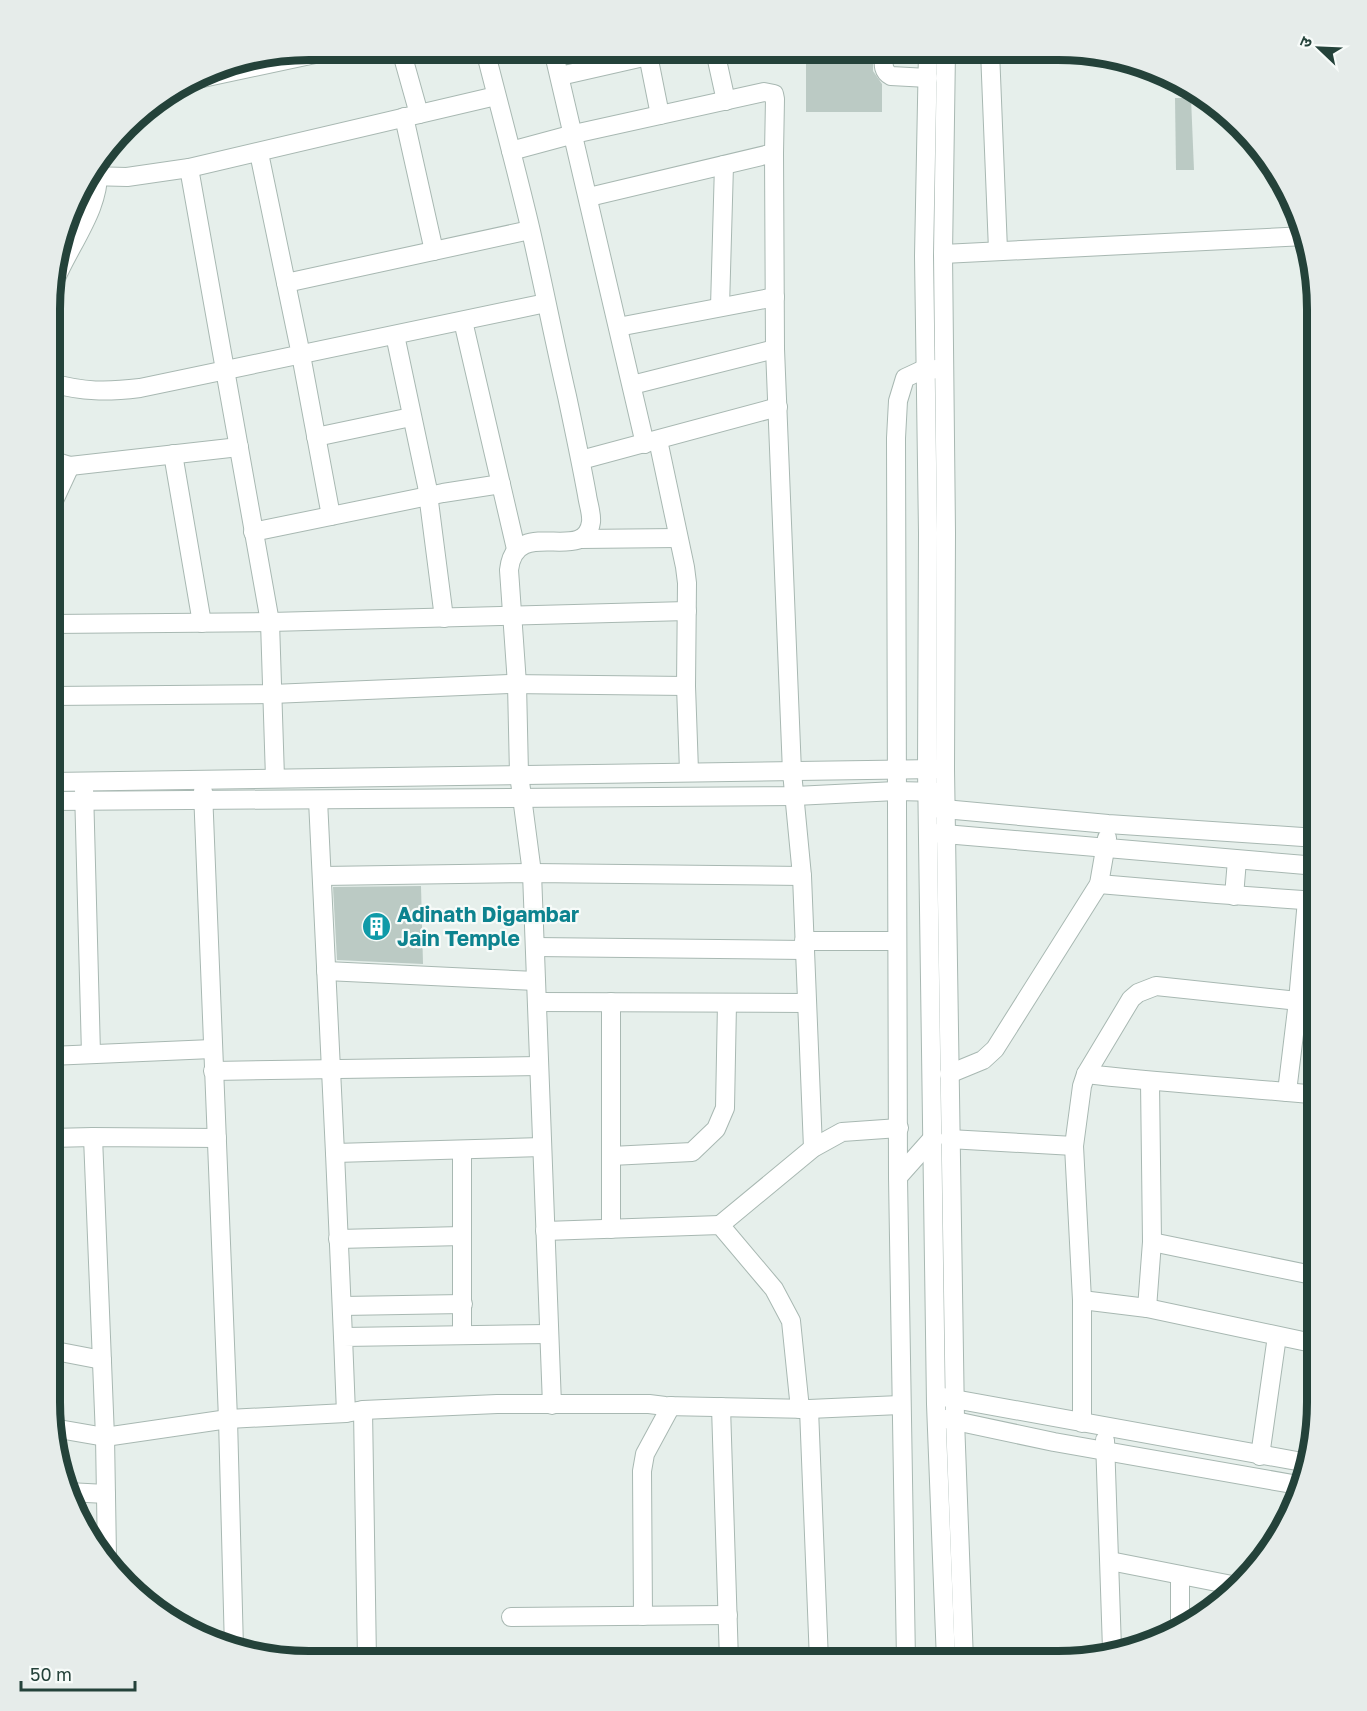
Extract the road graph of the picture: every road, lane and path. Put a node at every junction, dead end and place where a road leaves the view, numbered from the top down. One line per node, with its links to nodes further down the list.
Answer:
1 (403, 60): 18 (street)
2 (488, 60): 15 (street)
3 (556, 60): 13 (street)
4 (621, 60): 13 (street)
5 (648, 60): 17 (street)
6 (716, 60): 16 (street)
7 (884, 60): 14 (street)
8 (928, 60): 14 (street)
9 (946, 60): 32 (street)
10 (990, 60): 31 (street)
11 (270, 63): 12 (street)
12 (237, 70)
13 (560, 76): 19 (street)
14 (928, 78): 38 (street)
15 (496, 96): 18 (street); 20 (street)
16 (726, 101): 17 (street); 22 (street)
17 (660, 115): 19 (street)
18 (411, 116): 21 (street); 30 (street)
19 (574, 134): 20 (street); 27 (street)
20 (511, 151): 28 (street)
21 (259, 153): 24 (street); 34 (street)
22 (774, 153): 23 (street); 35 (street)
23 (724, 165): 27 (street); 37 (street)
24 (189, 168): 25 (street); 45 (street)
25 (101, 173)
26 (92, 187): 33 (street)
27 (589, 197): 40 (street)
28 (530, 230): 30 (street); 36 (street)
29 (1296, 236): 31 (street)
30 (434, 250): 34 (street)
31 (998, 250): 32 (street)
32 (943, 254): 38 (street)
33 (66, 256)
34 (286, 283): 43 (street)
35 (775, 297): 37 (street); 42 (street)
36 (546, 303): 39 (street); 54 (street)
37 (720, 306): 40 (street)
38 (935, 315): 44 (street)
39 (463, 321): 41 (street); 57 (street)
40 (618, 327): 47 (street)
41 (395, 335): 43 (street); 49 (street)
42 (775, 349): 47 (street); 48 (street)
43 (301, 355): 45 (street); 50 (street)
44 (936, 361): 75 (street); 76 (street)
45 (227, 371): 46 (street); 52 (street)
46 (60, 385)
47 (632, 386): 51 (street)
48 (778, 407): 51 (street); 78 (street)
49 (411, 417): 50 (street); 59 (street)
50 (316, 437): 60 (street)
51 (651, 442): 54 (street); 62 (street)
52 (239, 447): 53 (street); 61 (street)
53 (173, 454): 56 (street); 69 (street)
54 (581, 460): 63 (street)
55 (60, 463): 56 (street)
56 (70, 466): 58 (street)
57 (501, 484): 59 (street); 64 (street)
58 (60, 488)
59 (428, 496): 60 (street); 67 (street)
60 (331, 516): 61 (street)
61 (253, 532): 68 (street)
62 (678, 538): 63 (street); 65 (street)
63 (580, 539): 64 (street)
64 (516, 549): 66 (street)
65 (687, 611): 66 (street); 72 (street)
66 (513, 616): 67 (street); 71 (street)
67 (444, 618): 68 (street)
68 (270, 622): 69 (street); 73 (street)
69 (202, 623): 70 (street)
70 (60, 624)
71 (517, 684): 72 (street); 73 (street); 79 (street)
72 (686, 686): 77 (street)
73 (272, 694): 74 (street); 80 (street)
74 (60, 696)
75 (896, 769): 76 (street); 78 (street); 84 (street)
76 (936, 769): 88 (street)
77 (689, 771): 78 (street); 79 (street)
78 (792, 772): 85 (street)
79 (519, 774): 80 (street); 86 (street)
80 (275, 778): 81 (street)
81 (202, 780): 83 (street); 91 (street)
82 (60, 782): 83 (street)
83 (84, 782): 90 (street)
84 (896, 791): 85 (street); 88 (street); 105 (street)
85 (795, 796): 86 (street); 100 (street)
86 (524, 798): 87 (street); 98 (street)
87 (318, 800): 91 (street); 99 (street)
88 (937, 800): 92 (street); 93 (street)
89 (60, 801): 90 (street)
90 (85, 801): 91 (street); 117 (street)
91 (203, 801): 116 (street)
92 (1108, 824): 94 (street); 95 (street)
93 (937, 833): 95 (street); 122 (street); 131 (street)
94 (1307, 837)
95 (1107, 848): 96 (street); 101 (street)
96 (1237, 860): 97 (street); 102 (street)
97 (1307, 865)
98 (532, 873): 99 (street); 100 (street); 107 (street)
99 (322, 876): 108 (street)
100 (802, 876): 106 (street)
101 (1099, 884): 102 (street); 122 (street)
102 (1234, 896): 103 (street)
103 (1307, 901)
104 (1307, 937): 110 (street)
105 (897, 941): 106 (street); 127 (street)
106 (804, 946): 107 (street); 115 (street)
107 (535, 947): 109 (street)
108 (326, 971): 109 (street); 120 (street)
109 (536, 981): 111 (street)
110 (1298, 1001): 114 (street); 123 (street); 125 (street)
111 (537, 1002): 112 (street); 119 (street)
112 (611, 1002): 113 (street); 137 (street)
113 (727, 1002): 115 (street); 137 (street)
114 (1307, 1002)
115 (807, 1003): 134 (street)
116 (212, 1048): 117 (street); 121 (street)
117 (91, 1054): 118 (street)
118 (60, 1056)
119 (539, 1066): 120 (street); 133 (street)
120 (330, 1069): 121 (street); 136 (street)
121 (213, 1071): 130 (street)
122 (949, 1074): 131 (street)
123 (1086, 1074): 124 (street); 132 (street)
124 (1150, 1082): 125 (street); 144 (street)
125 (1287, 1092): 126 (street)
126 (1307, 1094)
127 (898, 1135): 134 (street); 138 (street)
128 (93, 1137): 129 (street); 130 (street); 156 (street)
129 (60, 1138)
130 (216, 1138): 166 (street)
131 (940, 1139): 132 (street); 138 (street); 157 (street); 158 (street)
132 (1074, 1146): 146 (street)
133 (542, 1147): 135 (street); 141 (street)
134 (813, 1148): 139 (street)
135 (462, 1150): 136 (street); 142 (street)
136 (334, 1153): 143 (street)
137 (611, 1156): 140 (street)
138 (898, 1169): 161 (street)
139 (720, 1225): 140 (street); 163 (street)
140 (610, 1229): 141 (street)
141 (545, 1231): 150 (street)
142 (462, 1236): 143 (street); 147 (street)
143 (338, 1239): 148 (street)
144 (1152, 1242): 145 (street); 149 (street)
145 (1307, 1273)
146 (1082, 1300): 149 (street); 168 (street)
147 (462, 1304): 148 (street); 151 (street)
148 (342, 1306): 153 (street)
149 (1147, 1308): 152 (street)
150 (549, 1334): 151 (street); 159 (street)
151 (462, 1335): 153 (street)
152 (1276, 1336): 154 (street); 173 (street)
153 (343, 1337): 164 (street)
154 (1307, 1342)
155 (60, 1352): 156 (street)
156 (102, 1360): 171 (street)
157 (936, 1396): 158 (street); 165 (street)
158 (956, 1399): 167 (street); 168 (street)
159 (552, 1405): 160 (street); 164 (street)
160 (662, 1405): 162 (street); 182 (street)
161 (900, 1405): 163 (street); 191 (street)
162 (721, 1407): 163 (street); 183 (street)
163 (805, 1409): 190 (street)
164 (355, 1411): 166 (street); 188 (street)
165 (936, 1417): 167 (street); 192 (street)
166 (228, 1419): 171 (street); 186 (street)
167 (955, 1420): 172 (street); 193 (street)
168 (1082, 1423): 169 (street)
169 (1105, 1426): 172 (street); 173 (street)
170 (62, 1430): 171 (street)
171 (105, 1437): 177 (street)
172 (1104, 1450): 175 (street); 179 (street)
173 (1260, 1456): 174 (street)
174 (1300, 1462)
175 (1293, 1484)
176 (77, 1492): 177 (street)
177 (106, 1494): 178 (street)
178 (107, 1546)
179 (1110, 1561): 180 (street); 187 (street)
180 (1179, 1575): 181 (street); 185 (street)
181 (1227, 1584)
182 (643, 1616): 183 (street); 184 (street)
183 (728, 1616): 189 (street)
184 (511, 1617)
185 (1180, 1619)
186 (234, 1639)
187 (1112, 1645)
188 (367, 1651)
189 (729, 1651)
190 (818, 1651)
191 (906, 1651)
192 (946, 1651)
193 (964, 1651)

